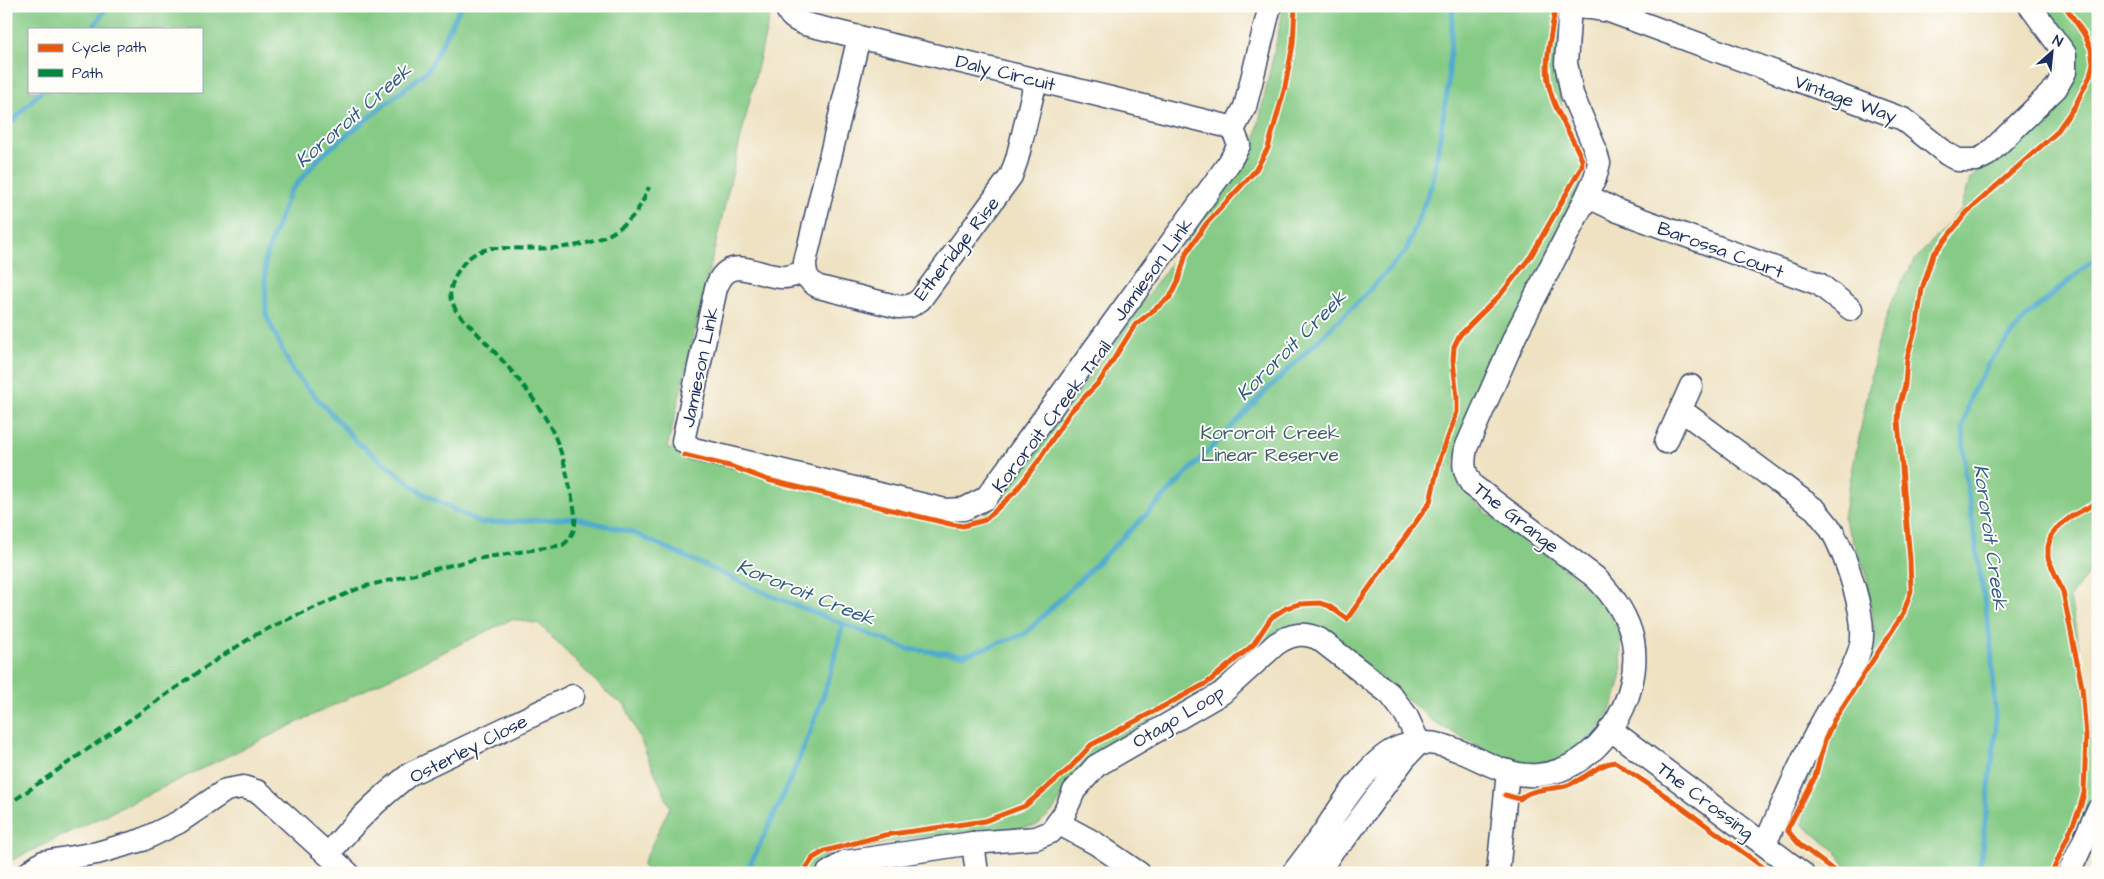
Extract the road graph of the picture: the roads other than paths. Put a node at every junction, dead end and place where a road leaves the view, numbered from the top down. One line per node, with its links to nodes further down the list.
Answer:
1 (786, 6): 5 (street, Daly Circuit)
2 (1270, 6): 7 (street)
3 (2030, 6): 4 (street, Vintage Way)
4 (1570, 7): 8 (street, The Grange)
5 (859, 37): 6 (street, Daly Circuit); 9 (street)
6 (1036, 80): 7 (street, Daly Circuit); 9 (street, Etheridge Rise)
7 (1233, 130): 9 (street, Jamieson Link)
8 (1587, 196): 10 (street, Barossa Court); 15 (street, The Grange)
9 (805, 272)
10 (1851, 309)
11 (1691, 386): 12 (street)
12 (1681, 410): 13 (street); 21 (street)
13 (1666, 442)
14 (573, 696): 22 (street, Osterley Close)
15 (1610, 729): 17 (street, The Grange); 21 (street, The Crossing)
16 (1419, 743): 17 (street, The Grange); 19 (street, Otago Loop); 28 (street, The Grange); 29 (street)
17 (1508, 771): 30 (street)
18 (2098, 810): 32 (street)
19 (1058, 823): 20 (street, Otago Loop); 27 (street)
20 (973, 843): 25 (street, Otago Loop); 26 (street)
21 (1765, 844): 31 (street, The Crossing)
22 (329, 854): 23 (street); 24 (street)
23 (28, 873)
24 (348, 873)
25 (828, 873)
26 (977, 873)
27 (1139, 873)
28 (1293, 873)
29 (1318, 873)
30 (1498, 873)
31 (1802, 873)
32 (2069, 873)

